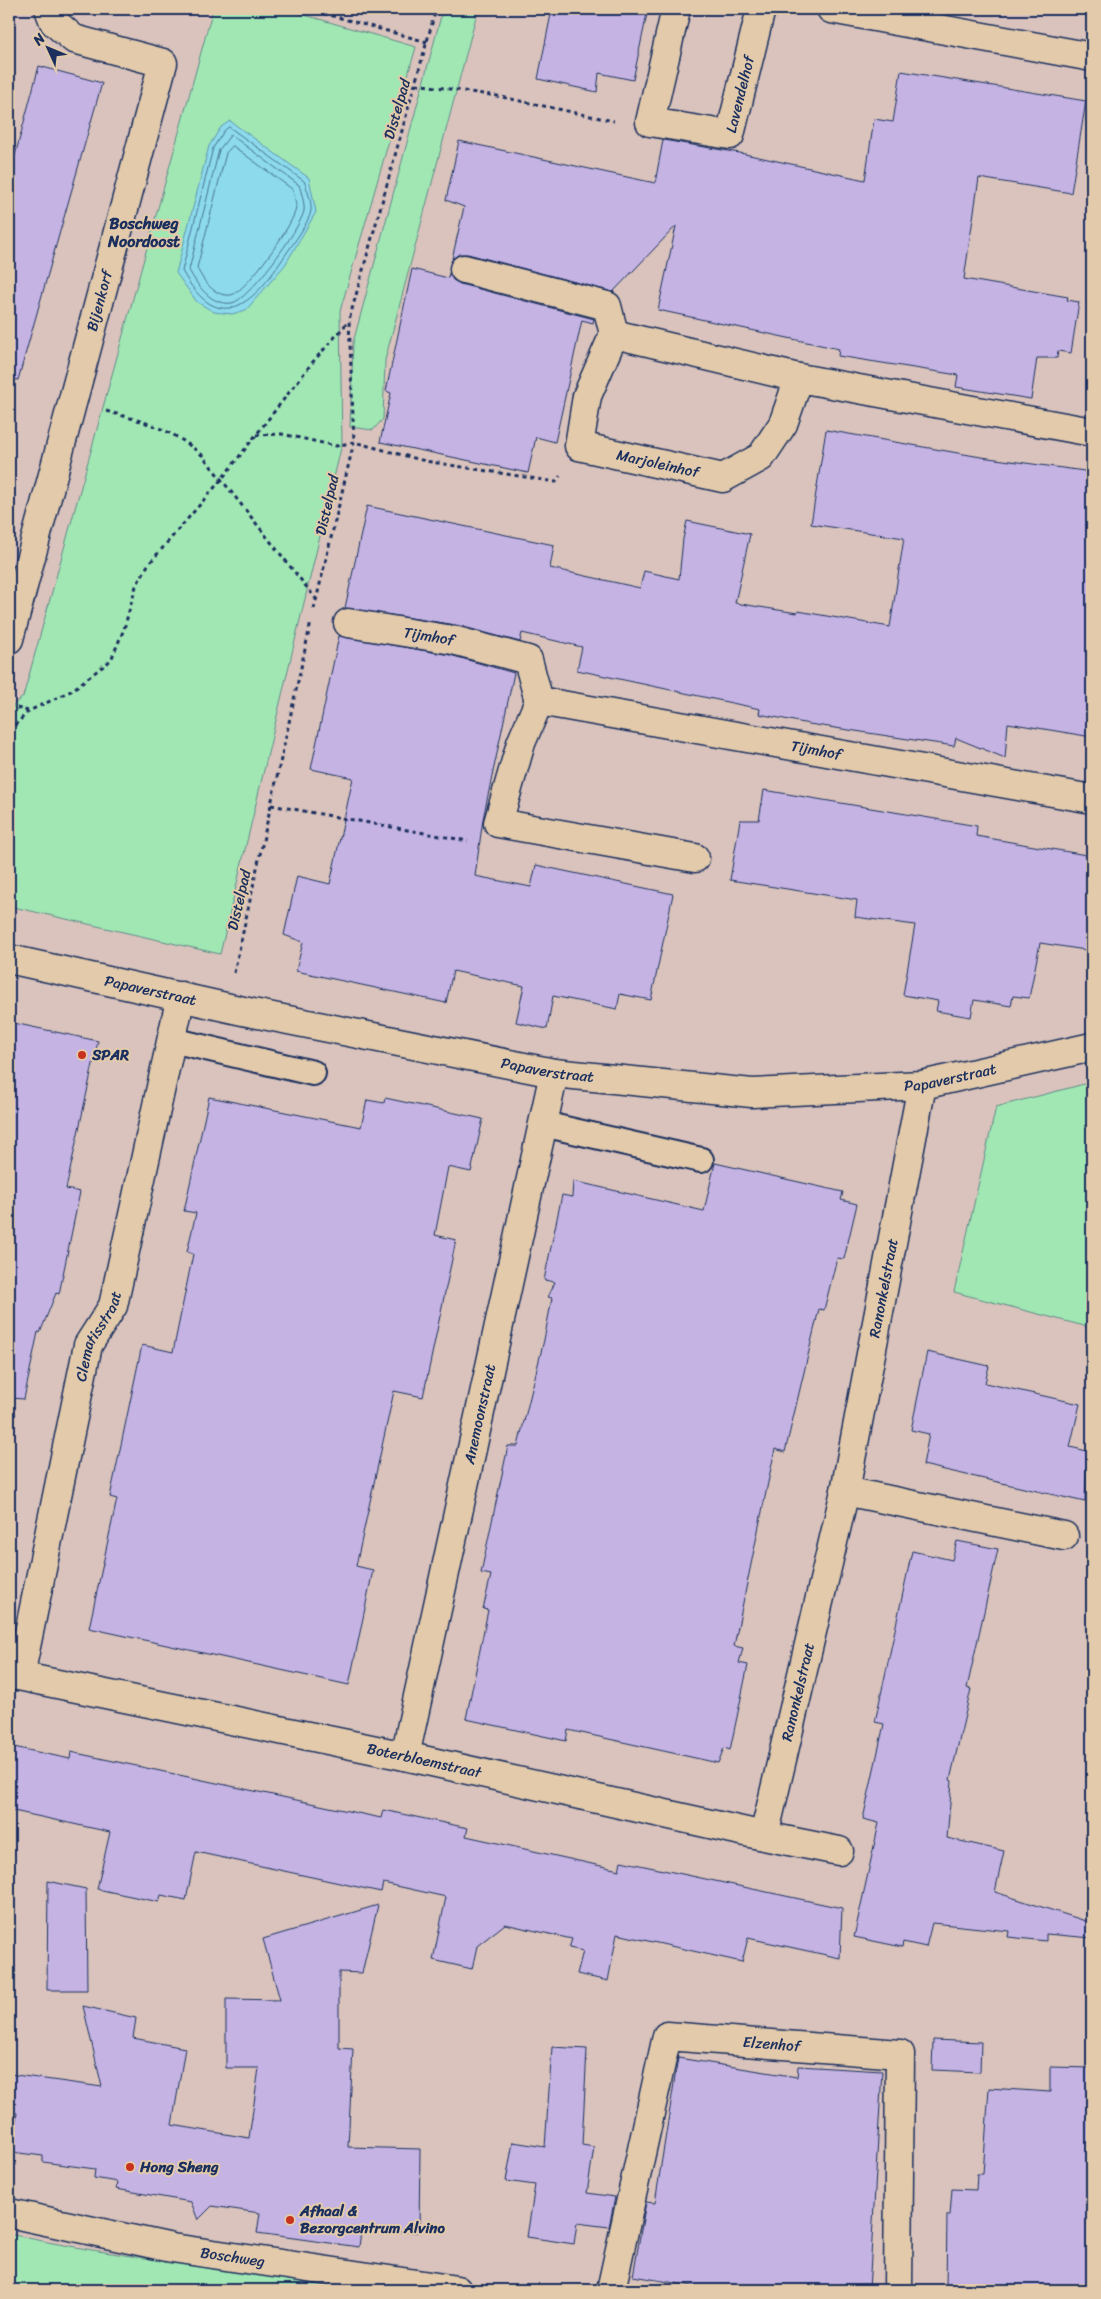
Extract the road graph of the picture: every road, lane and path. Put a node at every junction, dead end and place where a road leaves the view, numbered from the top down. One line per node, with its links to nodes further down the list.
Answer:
1 (49, 9): 15 (street, Bijenkorf)
2 (308, 9): 7 (path)
3 (436, 9): 7 (path, Distelpad)
4 (676, 9): 10 (street)
5 (761, 9): 10 (street, Lavendelhof)
6 (831, 9): 8 (street)
7 (427, 42): 9 (path, Distelpad)
8 (1092, 57)
9 (416, 84): 10 (path); 12 (path, Distelpad)
10 (650, 122)
11 (464, 269): 13 (street)
12 (349, 320): 17 (path); 18 (path, Distelpad)
13 (614, 334): 14 (street); 19 (street)
14 (799, 378): 16 (street); 19 (street, Marjoleinhof)
15 (72, 402): 20 (path); 23 (street, Bijenkorf)
16 (1092, 432)
17 (256, 435): 18 (path); 20 (path)
18 (354, 442): 19 (path); 21 (path, Distelpad)
19 (579, 446)
20 (221, 480): 21 (path); 26 (path)
21 (316, 599): 29 (path, Distelpad)
22 (348, 623): 24 (street, Tijmhof)
23 (9, 638)
24 (539, 701): 28 (street, Tijmhof); 30 (street)
25 (9, 706): 26 (path)
26 (29, 711): 27 (path)
27 (9, 731)
28 (1092, 799)
29 (272, 805): 30 (path); 34 (path, Distelpad)
30 (498, 823): 31 (street)
31 (695, 858)
32 (9, 959): 33 (street, Papaverstraat)
33 (181, 996): 34 (street, Papaverstraat); 35 (street, Clematisstraat)
34 (227, 1007): 38 (street, Papaverstraat)
35 (172, 1040): 37 (lane); 44 (street, Clematisstraat)
36 (1092, 1047): 39 (street, Papaverstraat)
37 (313, 1073)
38 (554, 1073): 39 (street, Papaverstraat); 40 (street, Anemoonstraat)
39 (922, 1085): 42 (street, Ranonkelstraat)
40 (543, 1124): 41 (lane); 45 (street, Anemoonstraat)
41 (702, 1160)
42 (845, 1491): 43 (street); 46 (street, Ranonkelstraat)
43 (1064, 1536)
44 (14, 1675): 45 (street, Boterbloemstraat)
45 (405, 1756): 46 (street, Boterbloemstraat)
46 (764, 1836): 47 (street, Boterbloemstraat)
47 (839, 1851)
48 (9, 2213): 49 (street, Boschweg)
49 (457, 2290)
50 (611, 2290): 51 (street, Elzenhof)
51 (898, 2290)

